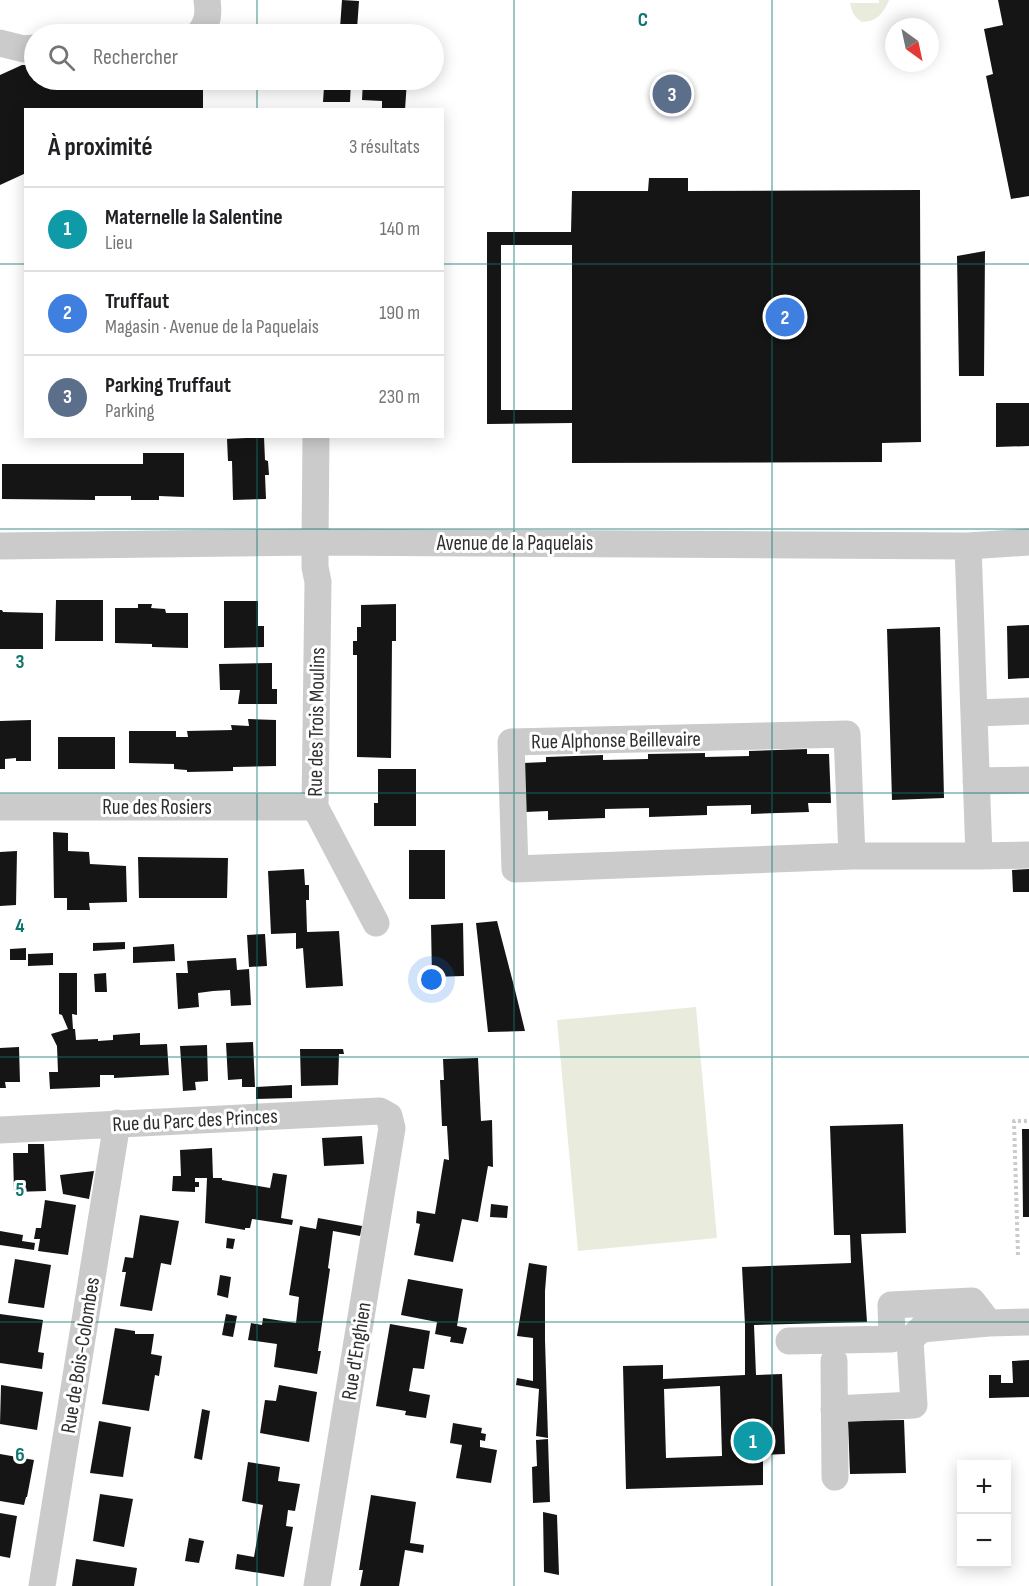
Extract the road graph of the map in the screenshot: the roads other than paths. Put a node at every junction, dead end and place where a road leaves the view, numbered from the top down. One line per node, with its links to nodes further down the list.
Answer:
1 (207, 0): 2 (street)
2 (206, 24)
3 (0, 43): 4 (street)
4 (24, 49)
5 (316, 438): 6 (street, Rue des Trois Moulins)
6 (315, 542): 8 (street, Avenue de la Paquelais); 9 (street, Avenue de la Paquelais); 15 (street, Rue des Trois Moulins)
7 (1029, 542): 9 (street, Avenue de la Paquelais)
8 (0, 546)
9 (968, 546): 11 (street)
10 (1029, 711): 11 (street)
11 (975, 713): 13 (street)
12 (1029, 780): 13 (street)
13 (976, 781): 18 (street)
14 (0, 807): 15 (street, Rue des Rosiers)
15 (315, 807): 19 (street, Rue des Trois Moulins)
16 (1029, 855): 18 (street, Rue Alphonse Beillevaire)
17 (852, 856): 17 (street, Rue Alphonse Beillevaire); 18 (street, Rue Alphonse Beillevaire)
18 (979, 856)
19 (376, 923)
20 (389, 1116): 21 (street, Rue du Parc des Princes); 30 (street, Rue d'Enghien)
21 (117, 1123): 22 (street, Rue du Parc des Princes); 29 (street, Rue de Bois-Colombes)
22 (0, 1130)
23 (1029, 1322): 24 (street)
24 (989, 1323): 25 (street); 27 (street)
25 (789, 1341)
26 (834, 1360): 27 (street)
27 (834, 1408): 28 (street)
28 (835, 1477)
29 (42, 1586)
30 (317, 1586)

